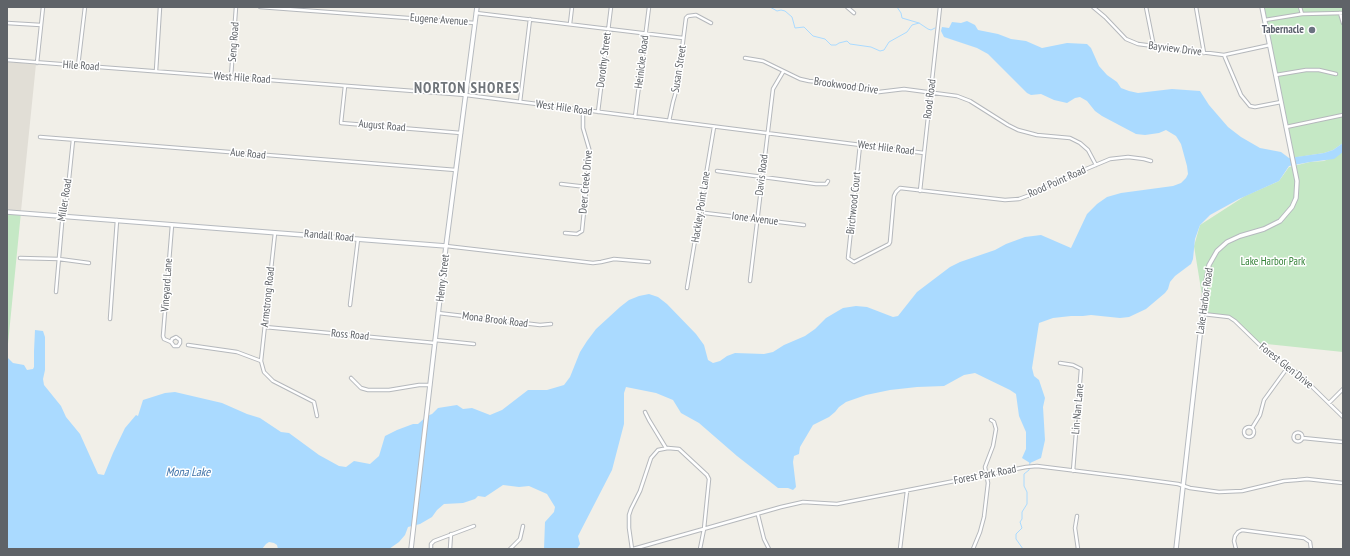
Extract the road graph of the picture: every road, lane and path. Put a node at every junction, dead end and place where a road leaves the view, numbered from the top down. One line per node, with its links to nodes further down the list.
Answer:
1 (43, 7): 29 (street)
2 (85, 7): 40 (street)
3 (160, 7): 41 (street)
4 (236, 7): 45 (street, Seng Road)
5 (260, 7): 17 (street, Eugene Avenue)
6 (477, 7): 18 (street, Henry Street)
7 (572, 7): 28 (street)
8 (611, 7): 30 (street, Dorothy Street)
9 (649, 7): 31 (street, Heinicke Road)
10 (846, 7): 19 (street)
11 (940, 7): 47 (street, Rood Road)
12 (1093, 7): 34 (street, Bayview Drive)
13 (1146, 7): 34 (street)
14 (1196, 7): 35 (street)
15 (1262, 7): 23 (street, Lake Harbor Road)
16 (1300, 7): 21 (street)
17 (302, 9): 25 (street, Eugene Avenue)
18 (476, 13): 22 (street, Eugene Avenue); 25 (street, Henry Street)
19 (854, 13)
20 (1342, 13): 21 (street); 27 (street)
21 (1302, 14): 23 (street)
22 (530, 20): 28 (street, Eugene Avenue); 49 (street)
23 (1265, 20): 33 (street, Lake Harbor Road)
24 (7, 22): 29 (street)
25 (475, 23): 48 (street, Henry Street)
26 (710, 23): 32 (street, Susan Street)
27 (1343, 23)
28 (570, 24): 30 (street, Eugene Avenue)
29 (41, 25): 39 (street)
30 (608, 29): 31 (street, Eugene Avenue); 52 (street, Dorothy Street)
31 (646, 34): 32 (street, Eugene Avenue); 54 (street, Heinicke Road)
32 (683, 38): 55 (street, Susan Street)
33 (1270, 45): 36 (street, Bayview Drive); 44 (street, Lake Harbor Road)
34 (1153, 47): 35 (street, Bayview Drive)
35 (1204, 53): 36 (street, Bayview Drive)
36 (1224, 55): 50 (street)
37 (745, 58): 42 (street, Brookwood Drive)
38 (7, 60): 39 (street, Hile Road)
39 (38, 62): 40 (street, Hile Road)
40 (78, 66): 41 (street, Hile Road)
41 (156, 71): 45 (street, West Hile Road)
42 (783, 72): 47 (street, Brookwood Drive); 59 (street, Davis Road)
43 (1336, 74): 44 (street)
44 (1276, 75): 50 (street, Lake Harbor Road)
45 (231, 77): 46 (street, West Hile Road)
46 (344, 86): 48 (street, West Hile Road); 58 (street, August Road)
47 (931, 92): 63 (street, Rood Road); 65 (street, Brookwood Drive)
48 (466, 95): 49 (street, West Hile Road); 58 (street, Henry Street)
49 (520, 102): 51 (street, West Hile Road)
50 (1281, 102): 57 (street, Lake Harbor Road)
51 (584, 111): 52 (street, West Hile Road); 71 (street, Deer Creek Drive)
52 (598, 112): 54 (street, West Hile Road)
53 (1343, 115): 57 (street)
54 (635, 117): 55 (street, West Hile Road)
55 (670, 121): 56 (street, West Hile Road)
56 (714, 126): 59 (street, West Hile Road); 90 (street, Hackley Point Lane)
57 (1286, 127): 94 (street, Lake Harbor Road)
58 (460, 133): 66 (street, Henry Street)
59 (767, 133): 62 (street, West Hile Road); 68 (street, Davis Road)
60 (40, 137): 61 (street, Aue Road)
61 (73, 140): 66 (street, Aue Road); 76 (street, Miller Road)
62 (860, 144): 63 (street, West Hile Road); 73 (street, Birchwood Court)
63 (924, 153): 72 (street, Rood Road)
64 (1151, 161): 65 (street, Rood Point Road)
65 (1096, 165): 72 (street, Rood Point Road)
66 (456, 170): 84 (street, Henry Street)
67 (717, 171): 68 (street)
68 (762, 176): 69 (street); 77 (street, Davis Road)
69 (828, 181)
70 (561, 184): 71 (street)
71 (587, 187): 82 (street, Deer Creek Drive)
72 (920, 191): 73 (street, Rood Point Road)
73 (894, 196)
74 (7, 212): 76 (street, Randall Road)
75 (705, 213): 77 (street, Ione Avenue)
76 (64, 216): 78 (street, Randall Road); 86 (street, Miller Road)
77 (757, 219): 80 (street, Ione Avenue); 89 (street, Davis Road)
78 (117, 220): 79 (street, Randall Road); 95 (street)
79 (172, 224): 81 (street, Randall Road); 98 (street, Vineyard Lane)
80 (804, 225)
81 (275, 232): 83 (street, Randall Road); 97 (street, Armstrong Road)
82 (565, 233)
83 (358, 239): 84 (street, Randall Road); 92 (street)
84 (446, 246): 87 (street, Randall Road); 93 (street, Henry Street)
85 (20, 258): 86 (street)
86 (59, 259): 88 (street); 91 (street, Miller Road)
87 (649, 262)
88 (89, 263)
89 (750, 281)
90 (687, 288)
91 (56, 292)
92 (350, 305)
93 (438, 313): 96 (street, Mona Brook Road); 99 (street, Henry Street)
94 (1202, 314): 104 (street, Forest Glen Drive); 120 (street, Lake Harbor Road)
95 (110, 319)
96 (551, 324)
97 (265, 327): 99 (street, Ross Road); 102 (street, Armstrong Road)
98 (171, 342)
99 (435, 342): 100 (street, Ross Road); 106 (street, Henry Street)
100 (474, 344)
101 (188, 345): 102 (street)
102 (261, 361): 110 (street)
103 (1060, 363): 117 (street, Lin-Nan Lane)
104 (1288, 367): 108 (street, Forest Glen Drive); 113 (street)
105 (351, 378): 106 (street)
106 (431, 385): 128 (street, Henry Street)
107 (1343, 389): 108 (street)
108 (1329, 403): 111 (street, Forest Glen Drive)
109 (645, 412): 116 (street)
110 (317, 416)
111 (1343, 417)
112 (991, 420): 118 (street)
113 (1252, 428)
114 (1303, 438): 115 (street)
115 (1343, 442)
116 (666, 448): 126 (street); 132 (street)
117 (1073, 471): 118 (street, Forest Park Road); 120 (street, Forest Park Road)
118 (986, 475): 121 (street, Forest Park Road); 136 (street)
119 (1343, 483): 120 (street, Forest Park Road)
120 (1183, 485): 138 (street, Lake Harbor Road)
121 (907, 491): 122 (street, Forest Park Road); 135 (street)
122 (758, 515): 126 (street, Forest Park Road); 134 (street)
123 (1077, 516): 137 (street)
124 (474, 526): 127 (street)
125 (523, 526): 131 (street)
126 (704, 529): 132 (street, Forest Park Road); 133 (street)
127 (451, 534): 129 (street); 130 (street)
128 (412, 547)
129 (430, 549)
130 (450, 549)
131 (510, 549)
132 (632, 549)
133 (700, 549)
134 (769, 549)
135 (900, 549)
136 (973, 549)
137 (1078, 549)
138 (1176, 549)
139 (1236, 549): 140 (street)
140 (1311, 549)

